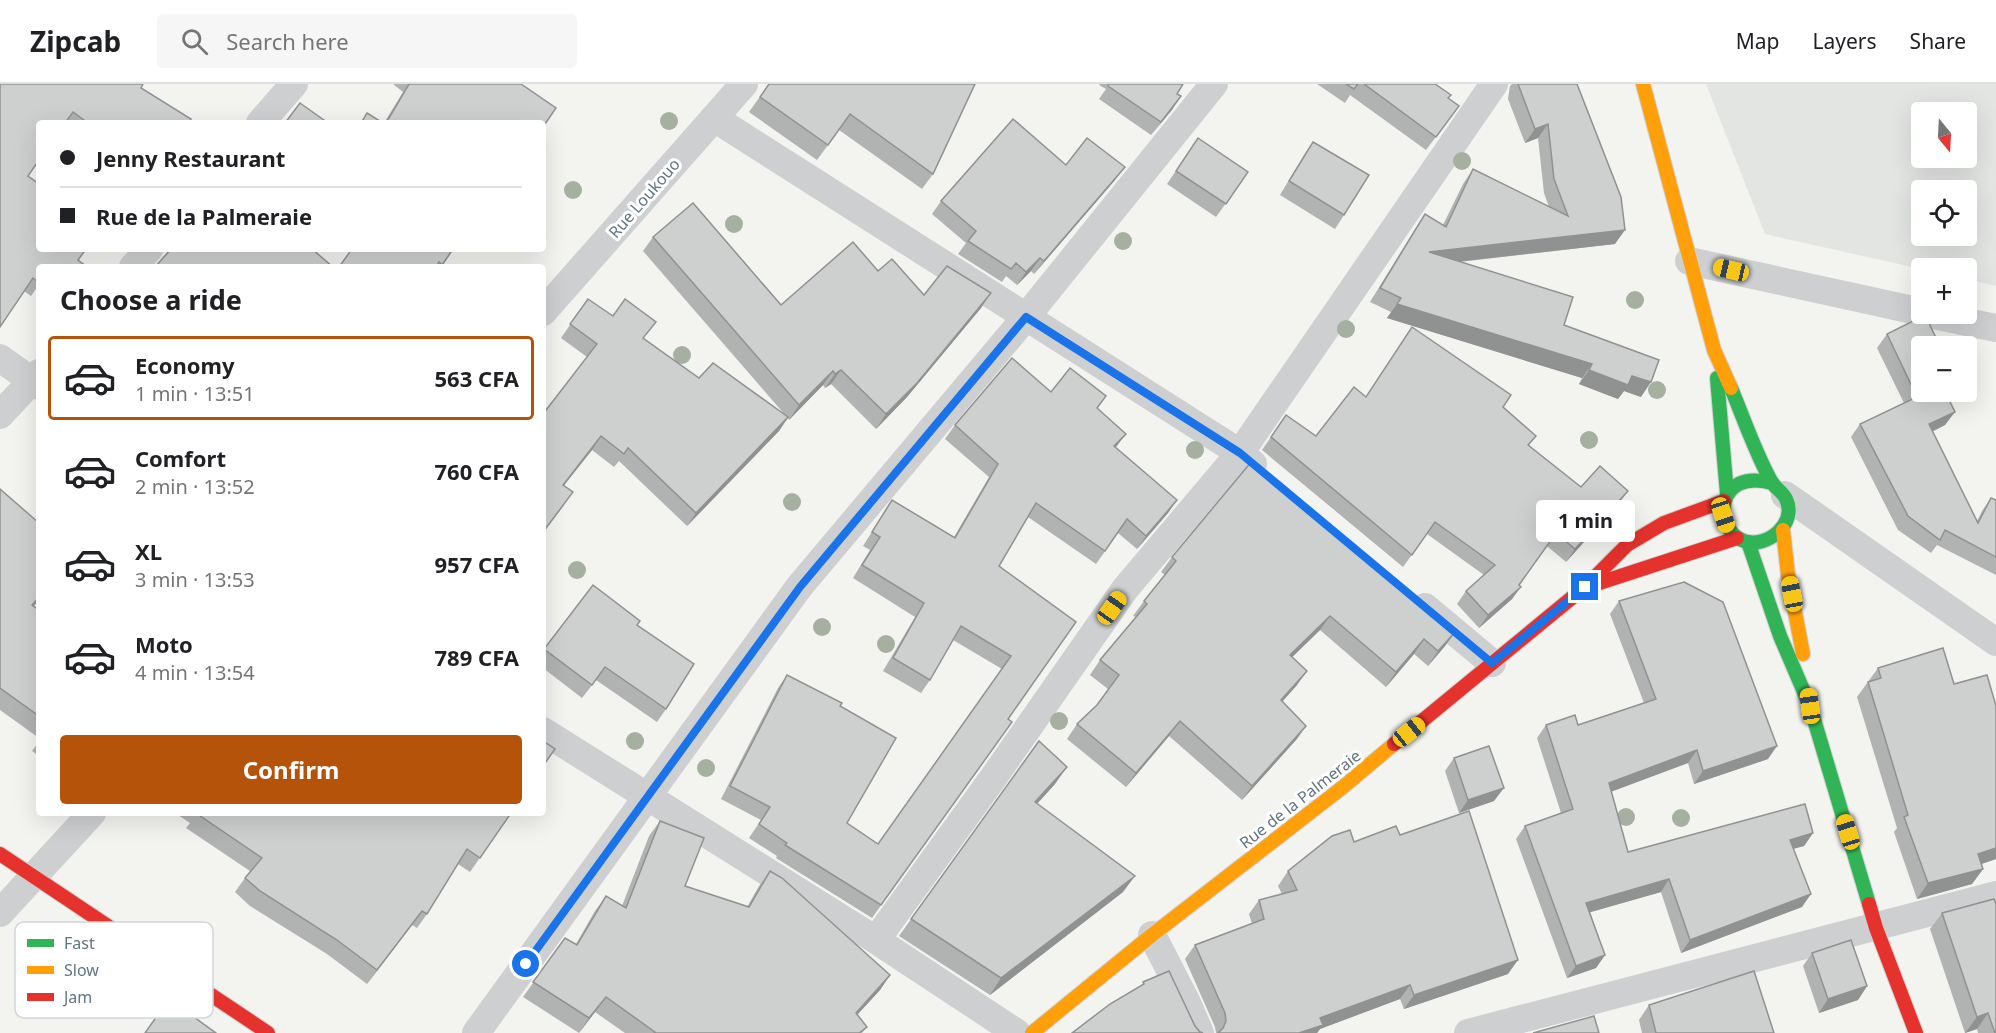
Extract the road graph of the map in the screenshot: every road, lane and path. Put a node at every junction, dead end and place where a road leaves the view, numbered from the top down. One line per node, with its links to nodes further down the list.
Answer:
1 (294, 84): 7 (street)
2 (744, 84): 6 (street, Rue Loukouo)
3 (1214, 84): 13 (street)
4 (1494, 84): 21 (street)
5 (1643, 84): 9 (main road)
6 (714, 118): 11 (street, Rue Loukouo); 13 (street)
7 (263, 120)
8 (146, 252): 10 (street)
9 (1689, 261): 12 (street); 16 (main road)
10 (136, 264)
11 (546, 309)
12 (1911, 310)
13 (1026, 317): 21 (street); 32 (street)
14 (1977, 324): 15 (street)
15 (1996, 328)
16 (1714, 350): 23 (main road); 24 (main road)
17 (0, 358): 18 (street)
18 (36, 379)
19 (36, 381): 20 (street)
20 (0, 415)
21 (1240, 453): 22 (street); 41 (street)
22 (1276, 483)
23 (1726, 498): 24 (main road); 25 (main road); 26 (main road, Rue de la Palmeraie)
24 (1781, 507): 25 (main road); 28 (street); 30 (main road)
25 (1743, 540): 26 (main road); 30 (main road)
26 (1585, 587): 29 (main road, Rue de la Palmeraie)
27 (1402, 588): 29 (street)
28 (1996, 642)
29 (1492, 663): 40 (main road, Rue de la Palmeraie)
30 (1810, 706): 39 (main road)
31 (546, 733): 32 (street)
32 (648, 798): 41 (street); 44 (street)
33 (89, 816): 35 (street)
34 (0, 854): 35 (main road)
35 (33, 877): 37 (street); 38 (main road)
36 (1996, 895): 39 (street)
37 (0, 913)
38 (101, 922)
39 (1876, 928): 48 (street); 49 (main road)
40 (1152, 935): 46 (main road, Rue de la Palmeraie); 47 (street)
41 (876, 940): 45 (street)
42 (213, 996): 43 (main road)
43 (268, 1033)
44 (476, 1033)
45 (1017, 1033)
46 (1032, 1033)
47 (1200, 1033)
48 (1468, 1033)
49 (1916, 1033)

